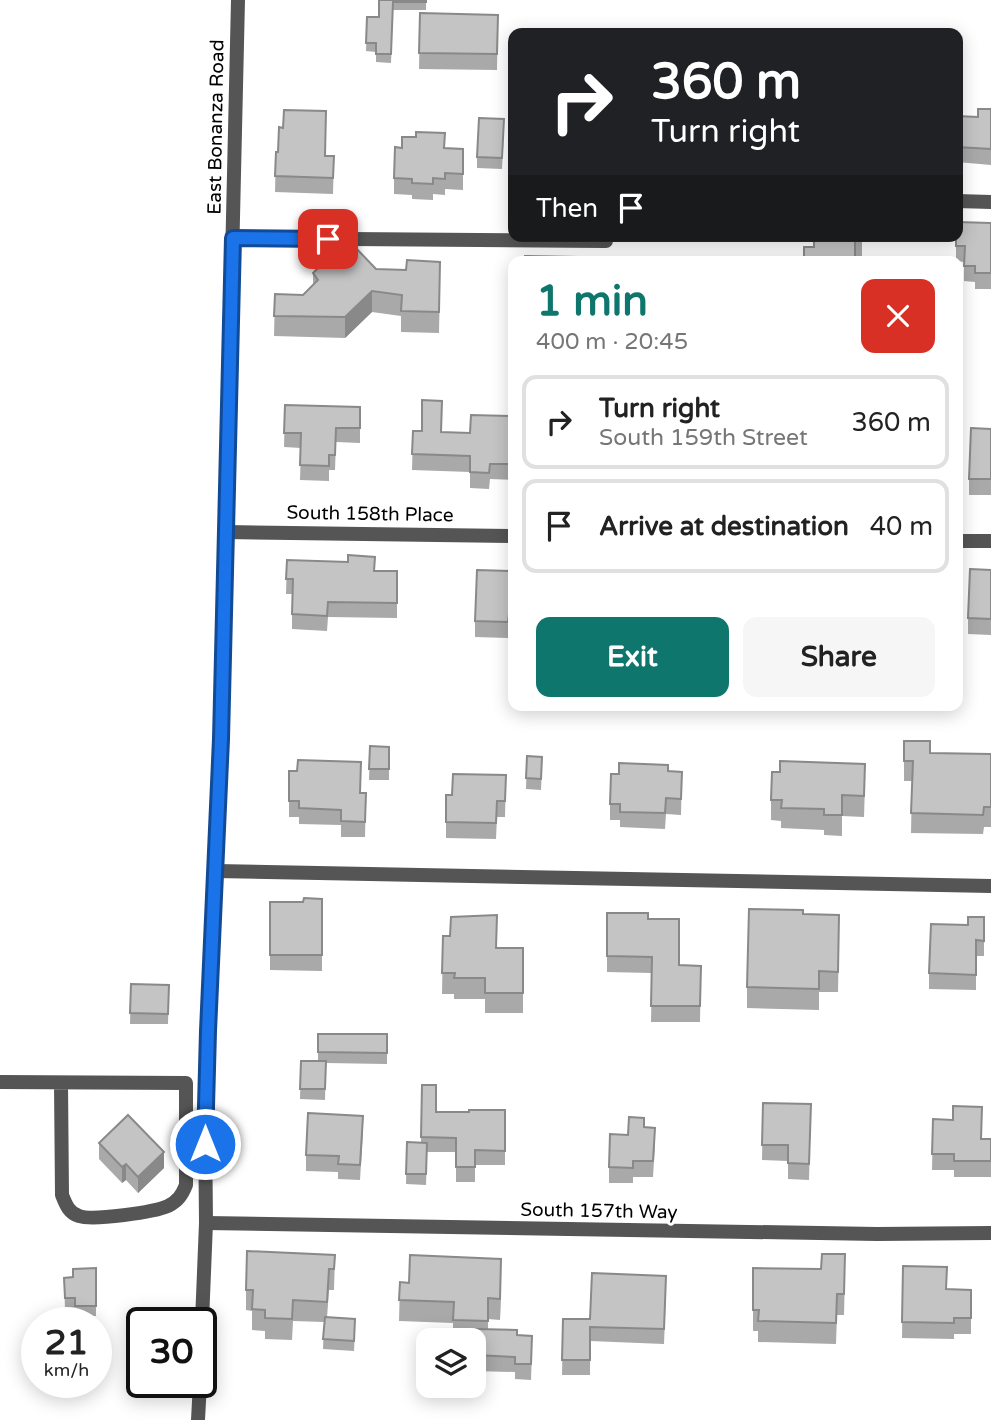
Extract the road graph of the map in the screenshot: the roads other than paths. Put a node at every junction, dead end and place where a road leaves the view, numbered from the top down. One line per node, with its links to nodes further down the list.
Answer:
1 (238, 0): 4 (street, East Bonanza Road)
2 (963, 201): 3 (street)
3 (991, 202)
4 (233, 238): 5 (street); 6 (street, East Bonanza Road)
5 (508, 240)
6 (226, 532): 7 (street, South 158th Place); 10 (street, East Bonanza Road)
7 (508, 536)
8 (963, 541): 9 (street)
9 (991, 541)
10 (216, 871): 11 (street); 14 (street, East Bonanza Road)
11 (991, 886)
12 (0, 1082): 13 (street)
13 (61, 1084): 13 (street)
14 (206, 1223): 15 (street, South 157th Way); 16 (street, East Bonanza Road)
15 (991, 1233)
16 (203, 1307)
17 (199, 1398): 18 (street)
18 (198, 1420)

